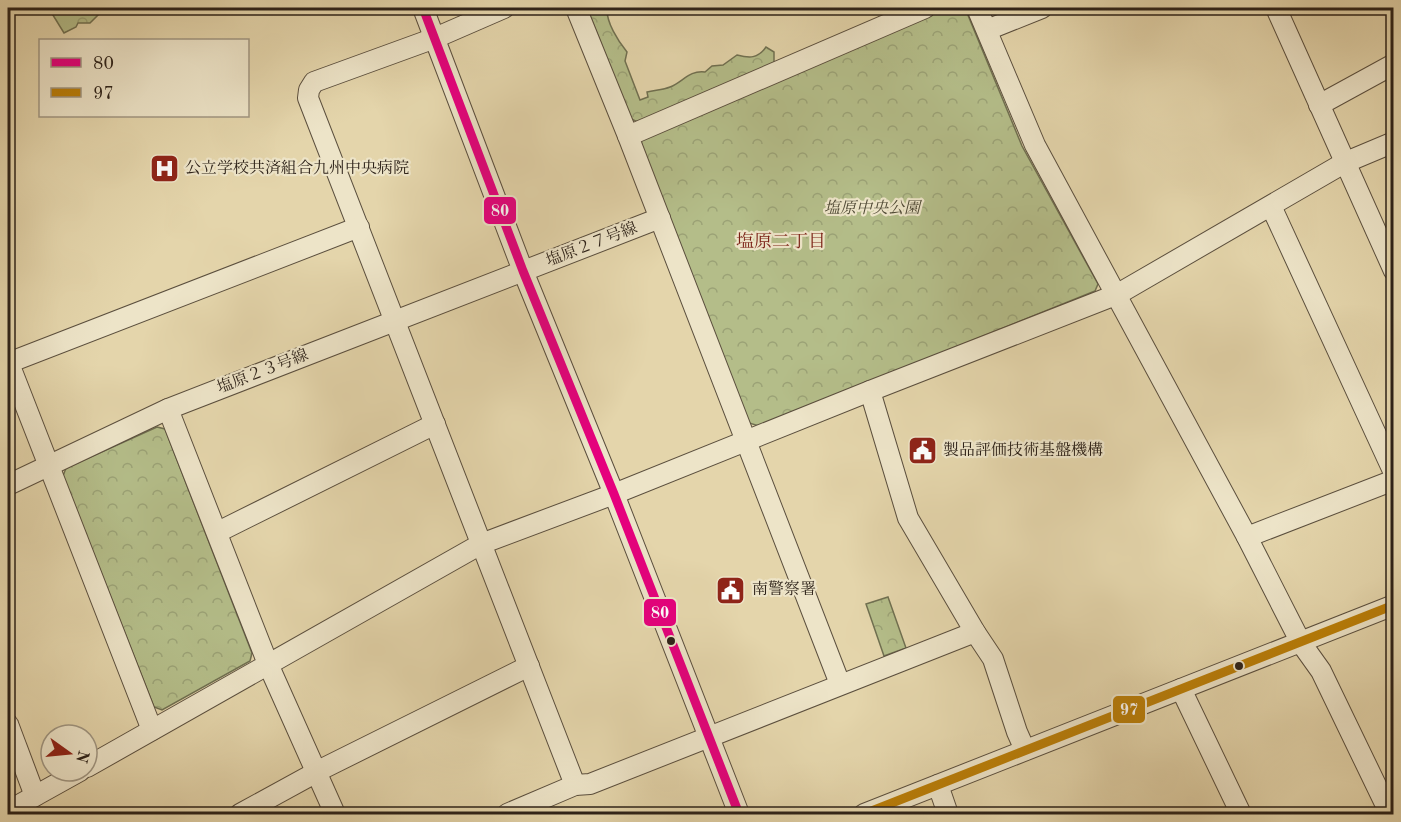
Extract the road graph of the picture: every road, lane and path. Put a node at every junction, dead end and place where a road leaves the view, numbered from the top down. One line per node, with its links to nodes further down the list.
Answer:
1 (423, 8): 9 (street)
2 (504, 8): 9 (street)
3 (576, 8): 12 (street)
4 (925, 8): 12 (street)
5 (977, 8): 8 (street)
6 (1042, 8): 8 (street)
7 (1276, 8): 11 (street)
8 (987, 30): 20 (street)
9 (435, 38): 17 (street); 19 (street)
10 (1394, 64): 11 (street)
11 (1319, 105): 14 (street)
12 (628, 136): 16 (street)
13 (1394, 142): 14 (street)
14 (1344, 163): 15 (street); 18 (street)
15 (1271, 206): 20 (street); 28 (street)
16 (660, 218): 19 (street, 塩原２７号線); 26 (street)
17 (359, 227): 21 (street); 22 (street)
18 (1394, 271)
19 (523, 272): 21 (street, 塩原２３号線); 31 (street)
20 (1118, 294): 23 (street); 33 (street)
21 (394, 321): 24 (street, 塩原２３号線); 25 (street)
22 (8, 362): 27 (street)
23 (870, 390): 26 (street); 36 (street)
24 (168, 409): 27 (street, 塩原２３号線); 32 (street)
25 (435, 424): 32 (street); 34 (street)
26 (746, 440): 31 (street); 40 (street)
27 (47, 465): 30 (street, 塩原２３号線); 43 (street)
28 (1394, 473)
29 (1394, 480): 33 (street)
30 (8, 485)
31 (614, 494): 34 (street); 44 (street)
32 (218, 532): 38 (street)
33 (1247, 537): 37 (street)
34 (482, 544): 38 (street); 39 (street)
35 (1394, 605): 37 (street)
36 (975, 632): 40 (street); 45 (street)
37 (1301, 643): 41 (street); 60 (street)
38 (268, 664): 43 (street); 47 (street)
39 (530, 666): 47 (street); 49 (street)
40 (840, 684): 44 (street)
41 (1181, 689): 45 (street); 59 (street)
42 (8, 724): 51 (street)
43 (152, 730): 46 (street)
44 (709, 736): 49 (street); 57 (street)
45 (1025, 750): 50 (street)
46 (99, 760)
47 (317, 772): 54 (street); 55 (street)
48 (58, 783): 51 (street)
49 (575, 785): 56 (street)
50 (938, 785): 53 (street); 58 (street)
51 (35, 796): 52 (street)
52 (8, 811)
53 (870, 813)
54 (240, 814)
55 (335, 814)
56 (507, 814)
57 (739, 814)
58 (948, 814)
59 (1241, 814)
60 (1390, 814)

